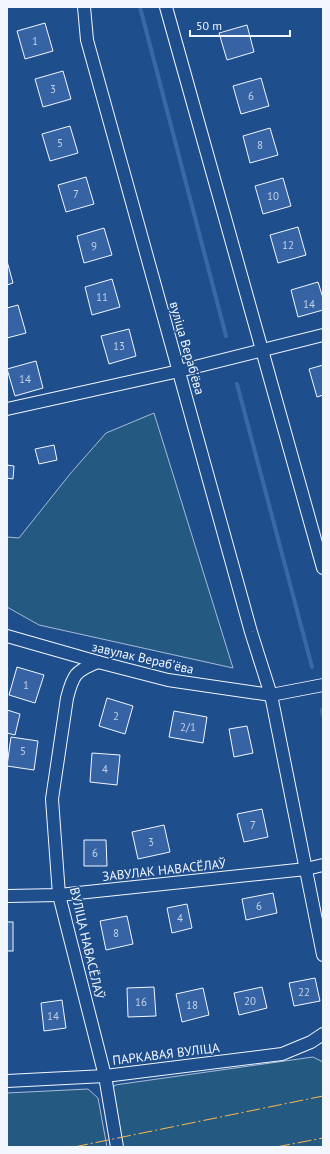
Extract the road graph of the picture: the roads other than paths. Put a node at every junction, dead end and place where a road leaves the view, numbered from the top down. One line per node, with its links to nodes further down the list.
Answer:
1 (84, 7): 5 (street, вуліца Верабʼёва)
2 (166, 7): 4 (street)
3 (323, 335): 4 (street)
4 (262, 350): 5 (street); 7 (street)
5 (178, 371): 6 (street); 11 (street, вуліца Верабʼёва)
6 (7, 410)
7 (323, 568)
8 (7, 636): 9 (street, завулак Верабʼёва)
9 (98, 662): 11 (street, завулак Верабʼёва); 14 (street, ВУЛІЦА НАВАСЁЛАЎ)
10 (323, 685): 11 (street, завулак Верабʼёва)
11 (270, 695): 13 (street, вуліца Верабʼёва)
12 (323, 865): 13 (street, ЗАВУЛАК НАВАСЁЛАЎ)
13 (306, 869): 14 (street, ЗАВУЛАК НАВАСЁЛАЎ); 16 (street, вуліца Верабʼёва)
14 (59, 894): 15 (street, ЗАВУЛАК НАВАСЁЛАЎ); 18 (street, ВУЛІЦА НАВАСЁЛАЎ)
15 (7, 896)
16 (323, 954)
17 (323, 1034): 18 (street, ПАРКАВАЯ ВУЛІЦА)
18 (105, 1076): 19 (street, ПАРКАВАЯ ВУЛІЦА); 20 (street, ВУЛІЦА НАВАСЁЛАЎ)
19 (7, 1081)
20 (116, 1147)

